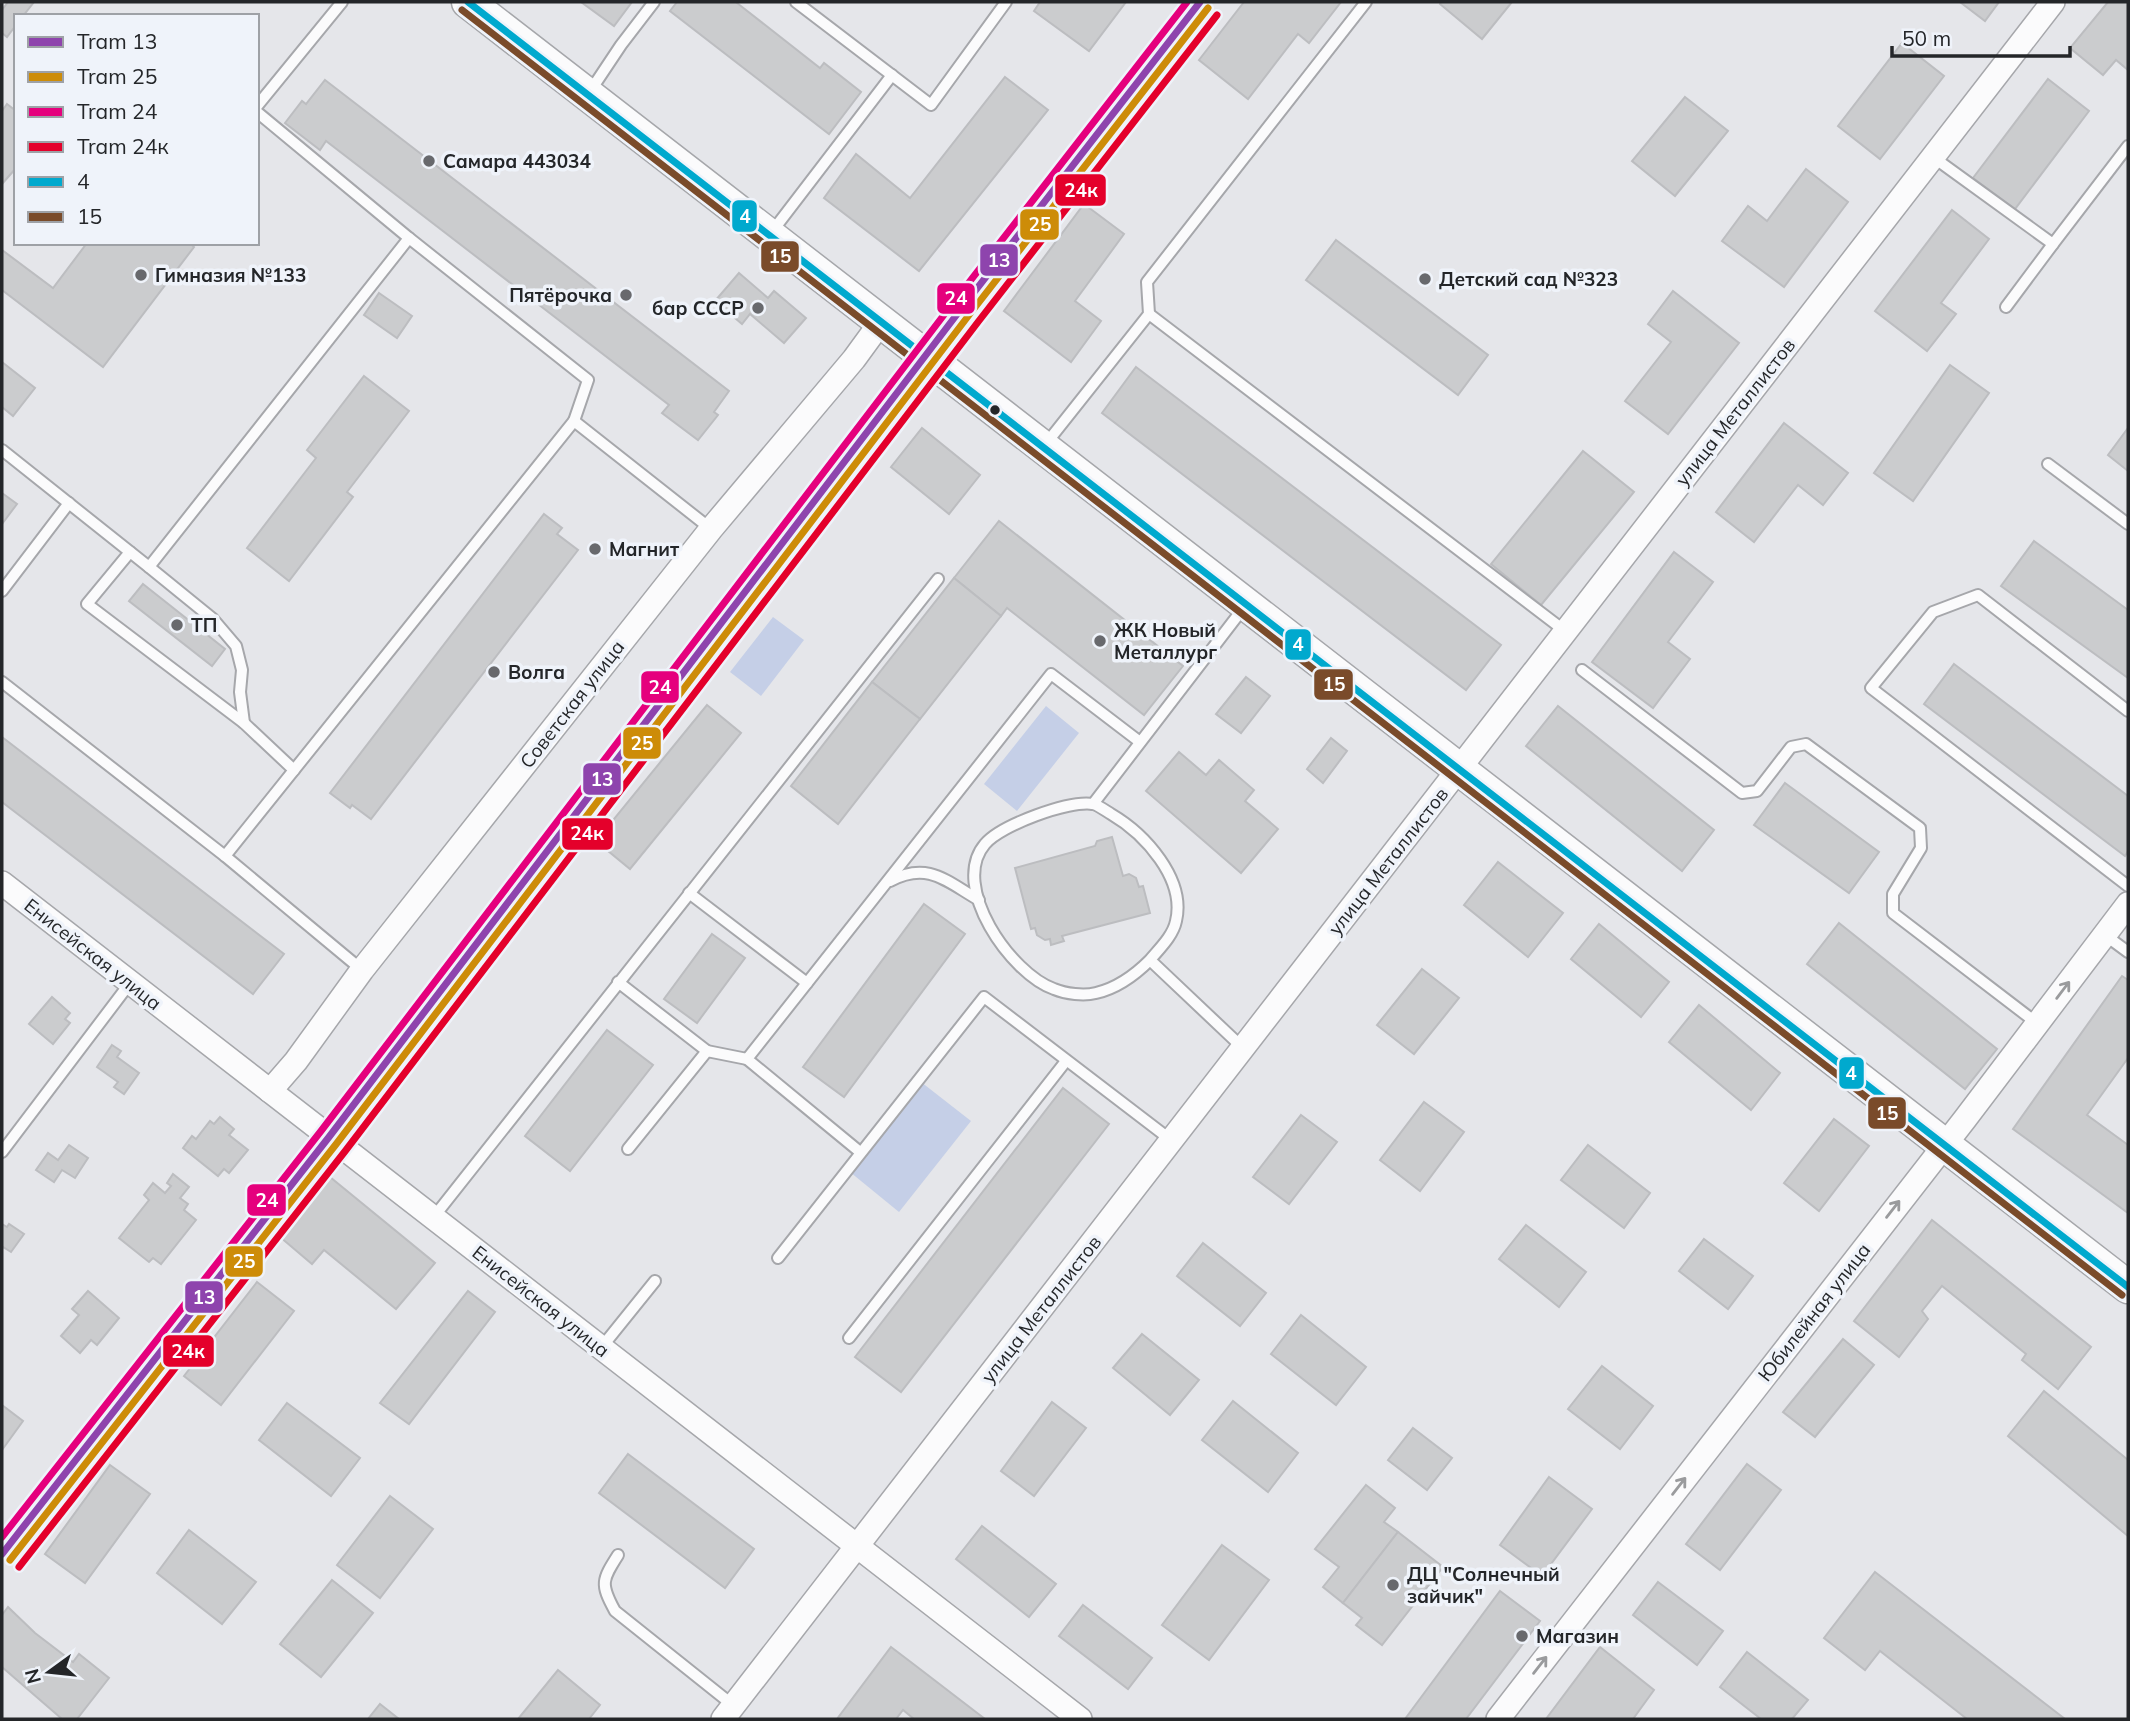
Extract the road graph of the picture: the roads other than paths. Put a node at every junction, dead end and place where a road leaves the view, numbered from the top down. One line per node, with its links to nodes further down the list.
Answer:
1 (342, 2): 10 (lane)
2 (468, 2): 9 (street)
3 (654, 2): 9 (lane)
4 (796, 2): 8 (lane)
5 (1006, 2): 8 (lane)
6 (1366, 2): 18 (lane)
7 (2053, 2): 13 (street, улица Металлистов)
8 (892, 75): 14 (lane)
9 (588, 95): 14 (street)
10 (259, 104)
11 (259, 114): 15 (lane)
12 (2128, 146): 16 (lane)
13 (1933, 157): 16 (lane); 32 (street, улица Металлистов)
14 (769, 235): 19 (street)
15 (409, 238): 20 (lane); 28 (lane)
16 (2053, 244): 17 (lane)
17 (2006, 307)
18 (1149, 314): 21 (lane); 32 (lane)
19 (881, 322): 21 (street); 26 (street, Советская улица)
20 (574, 421): 26 (lane); 39 (lane)
21 (1044, 447): 31 (street)
22 (2, 450): 24 (lane)
23 (2048, 464): 25 (lane)
24 (69, 503): 27 (lane); 30 (lane)
25 (2128, 524)
26 (711, 529): 51 (street, Советская улица)
27 (130, 552): 28 (lane); 36 (lane)
28 (149, 567): 36 (lane)
29 (938, 579): 45 (lane)
30 (2, 591)
31 (1246, 604): 37 (lane); 38 (street)
32 (1565, 631): 38 (street, улица Металлистов)
33 (1582, 670): 55 (lane)
34 (2, 682): 41 (lane)
35 (2128, 711): 44 (lane)
36 (244, 723): 39 (lane)
37 (1140, 742): 40 (lane); 43 (lane)
38 (1459, 769): 56 (street, улица Металлистов); 62 (street)
39 (294, 770): 41 (lane)
40 (1093, 804): 46 (lane); 50 (lane)
41 (225, 856): 51 (lane)
42 (2, 883): 53 (street, Енисейская улица)
43 (885, 884): 46 (lane); 54 (lane)
44 (2128, 886)
45 (689, 893): 52 (lane); 54 (lane)
46 (979, 900): 50 (lane)
47 (2128, 904): 48 (street, Юбилейная улица)
48 (2105, 935): 49 (lane); 55 (street, Юбилейная улица, one-way to 48)
49 (2128, 952)
50 (1150, 960): 56 (lane)
51 (362, 970): 60 (street, Советская улица)
52 (618, 982): 57 (lane); 66 (lane)
53 (130, 983): 60 (street, Енисейская улица); 64 (lane)
54 (807, 983): 58 (lane)
55 (2038, 1024): 62 (street, Юбилейная улица)
56 (1243, 1048): 61 (street, улица Металлистов)
57 (707, 1051): 58 (lane); 63 (lane)
58 (747, 1059): 65 (lane)
59 (1066, 1061): 61 (lane); 65 (lane); 70 (lane)
60 (270, 1091): 66 (street, Енисейская улица)
61 (1171, 1140): 72 (street, улица Металлистов)
62 (1945, 1145): 69 (street); 76 (street, Юбилейная улица, one-way to 62)
63 (628, 1149)
64 (2, 1152)
65 (860, 1152): 67 (lane)
66 (433, 1218): 71 (street, Енисейская улица)
67 (778, 1258)
68 (655, 1281): 71 (lane)
69 (2128, 1287)
70 (849, 1338)
71 (601, 1348): 72 (street, Енисейская улица)
72 (857, 1546): 74 (street, улица Металлистов); 75 (street, Енисейская улица)
73 (618, 1555): 74 (lane)
74 (729, 1712)
75 (1080, 1719)
76 (1498, 1719)

